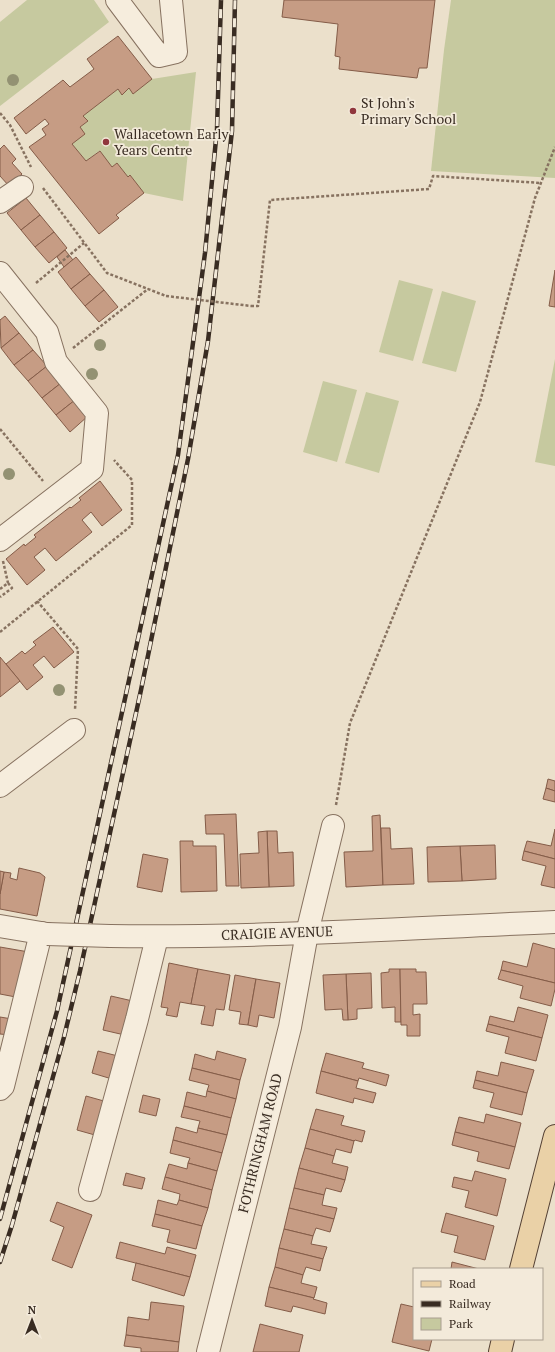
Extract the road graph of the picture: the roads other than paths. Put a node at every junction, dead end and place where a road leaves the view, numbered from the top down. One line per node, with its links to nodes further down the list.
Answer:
1 (117, 0): 2 (street)
2 (171, 0)
3 (29, 183): 4 (street)
4 (0, 202)
5 (0, 273): 6 (street)
6 (1, 547)
7 (74, 730): 8 (street)
8 (0, 786)
9 (333, 826): 13 (street, FOTHRINGHAM ROAD)
10 (555, 922): 13 (street, CRAIGIE AVENUE)
11 (0, 926): 12 (street, CRAIGIE AVENUE)
12 (44, 933): 14 (street, CRAIGIE AVENUE, bridge); 15 (street)
13 (308, 933): 14 (street, CRAIGIE AVENUE); 20 (street, FOTHRINGHAM ROAD)
14 (157, 937): 17 (street)
15 (0, 1089)
16 (555, 1136): 18 (main road)
17 (90, 1190)
18 (521, 1268)
19 (503, 1340): 21 (main road)
20 (208, 1352)
21 (500, 1352)

